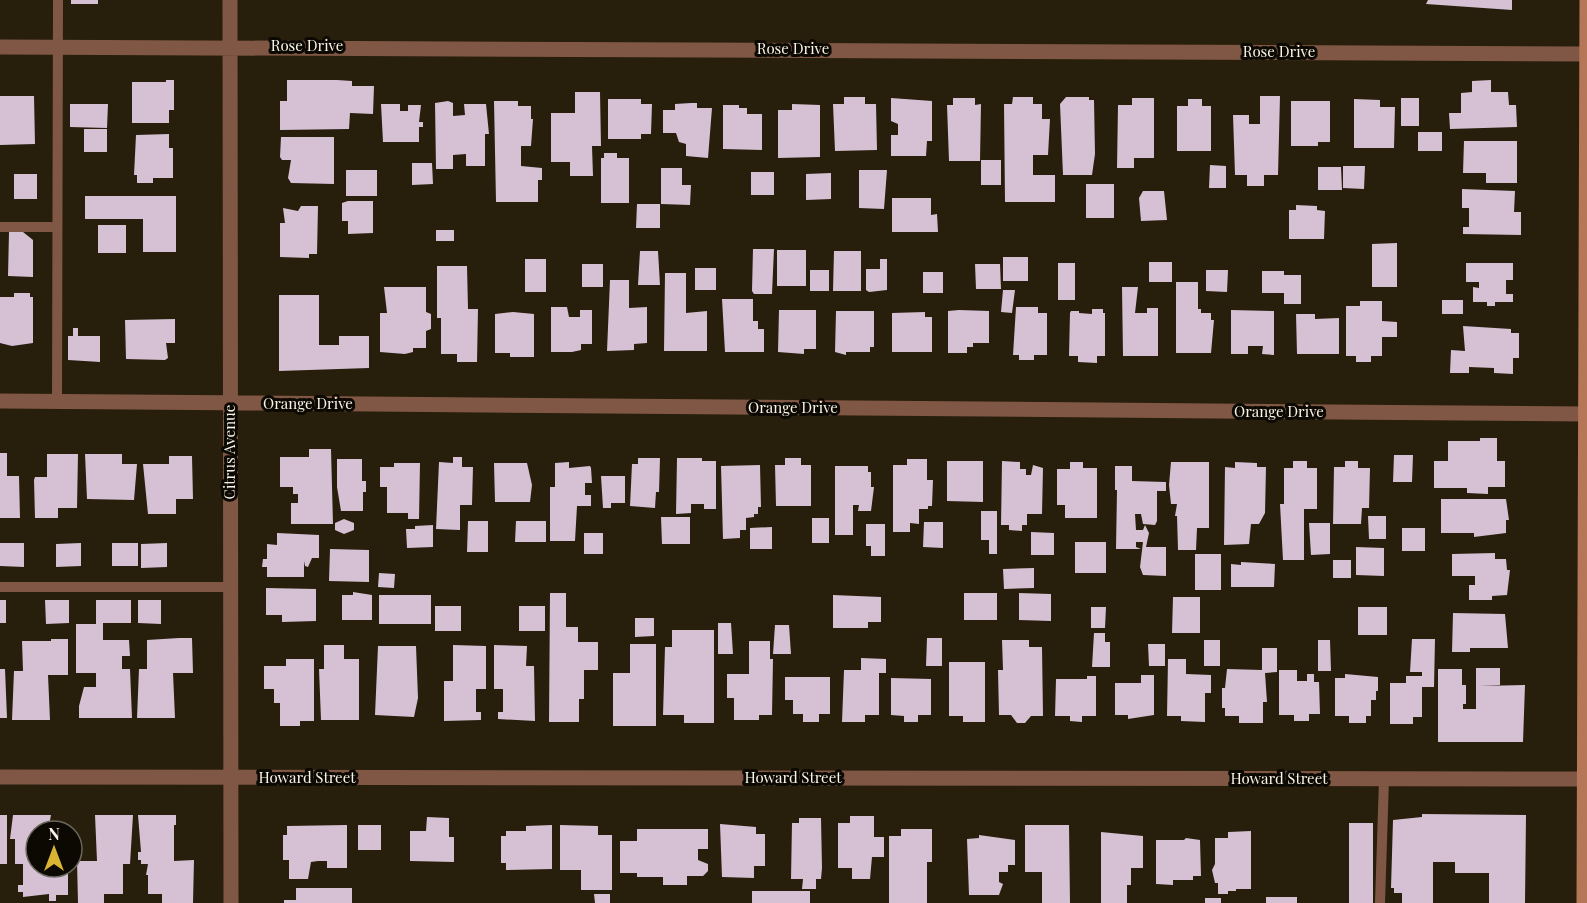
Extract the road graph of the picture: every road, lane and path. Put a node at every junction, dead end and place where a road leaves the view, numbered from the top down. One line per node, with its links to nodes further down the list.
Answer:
1 (58, 0): 6 (lane)
2 (230, 0): 4 (street, Citrus Avenue)
3 (1587, 0): 7 (street)
4 (230, 46): 6 (street, Rose Drive); 7 (street, Rose Drive); 12 (street, Citrus Avenue)
5 (0, 47): 6 (street, Rose Drive)
6 (57, 47): 9 (lane)
7 (1586, 54): 13 (street)
8 (0, 227): 9 (lane)
9 (57, 227): 11 (lane)
10 (0, 401): 11 (street, Orange Drive)
11 (57, 402): 12 (street, Orange Drive)
12 (230, 403): 13 (street, Orange Drive); 15 (street, Citrus Avenue)
13 (1586, 414): 19 (street)
14 (0, 587): 15 (lane)
15 (231, 587): 17 (street, Citrus Avenue)
16 (0, 777): 17 (street, Howard Street)
17 (231, 778): 18 (street, Howard Street); 20 (street, Citrus Avenue)
18 (1384, 779): 19 (street, Howard Street); 21 (lane)
19 (1586, 779): 22 (street)
20 (231, 903)
21 (1380, 903)
22 (1584, 903)

